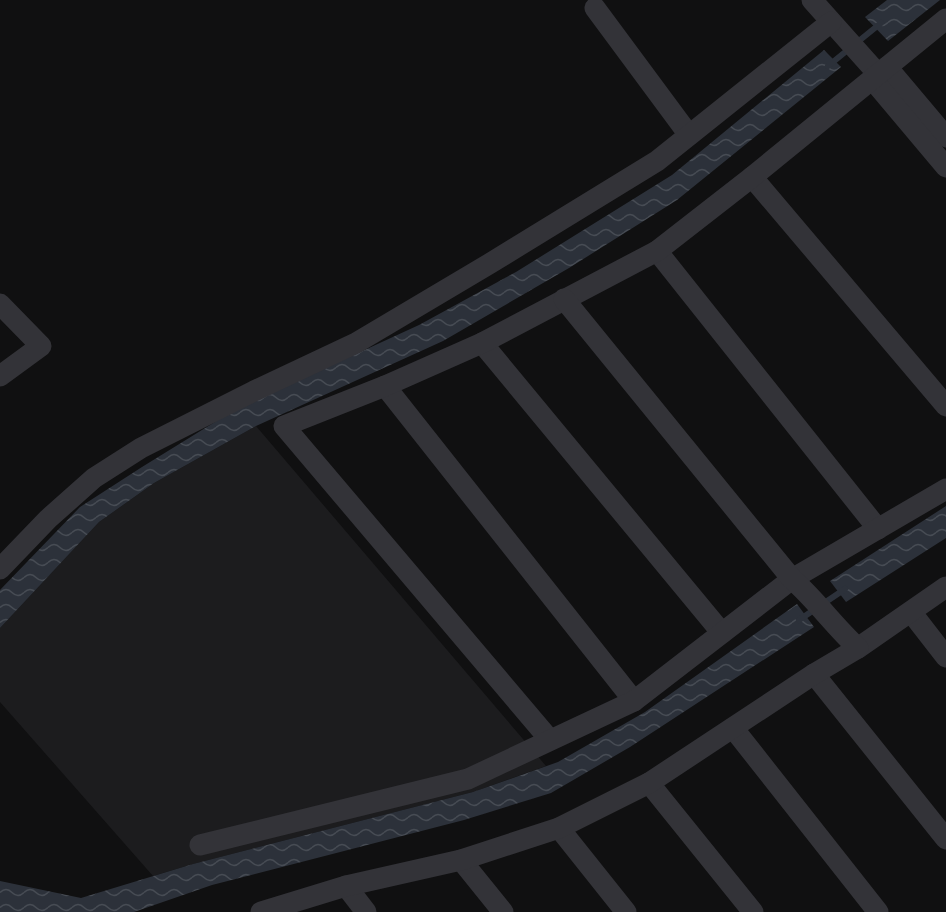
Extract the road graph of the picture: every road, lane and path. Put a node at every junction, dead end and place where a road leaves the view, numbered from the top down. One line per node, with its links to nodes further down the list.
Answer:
1 (812, 0): 4 (street)
2 (595, 8): 6 (street)
3 (946, 19): 5 (street)
4 (836, 28): 5 (street); 6 (street)
5 (879, 73): 7 (street); 8 (street); 9 (street)
6 (689, 135): 19 (street)
7 (946, 137)
8 (946, 167)
9 (752, 177): 10 (street); 16 (street)
10 (657, 251): 11 (street); 18 (street)
11 (564, 299): 13 (street); 20 (street)
12 (0, 304): 14 (street)
13 (482, 343): 15 (street); 23 (street)
14 (0, 376)
15 (385, 386): 27 (street); 29 (street)
16 (946, 406)
17 (946, 489): 18 (street)
18 (878, 529): 20 (street)
19 (0, 569)
20 (792, 579): 23 (street); 24 (street)
21 (946, 587): 22 (street)
22 (911, 612): 24 (street); 25 (street)
23 (722, 633): 27 (street)
24 (858, 648): 26 (street)
25 (946, 657)
26 (814, 674): 28 (street); 32 (street)
27 (634, 701): 29 (street)
28 (733, 728): 30 (street); 41 (street)
29 (550, 740): 33 (street)
30 (649, 783): 31 (street); 40 (street)
31 (559, 828): 34 (street); 39 (street)
32 (946, 839)
33 (200, 846)
34 (461, 860): 35 (street); 38 (street)
35 (345, 886): 36 (street); 37 (street)
36 (261, 912)
37 (366, 912)
38 (503, 912)
39 (626, 912)
40 (753, 912)
41 (878, 912)

